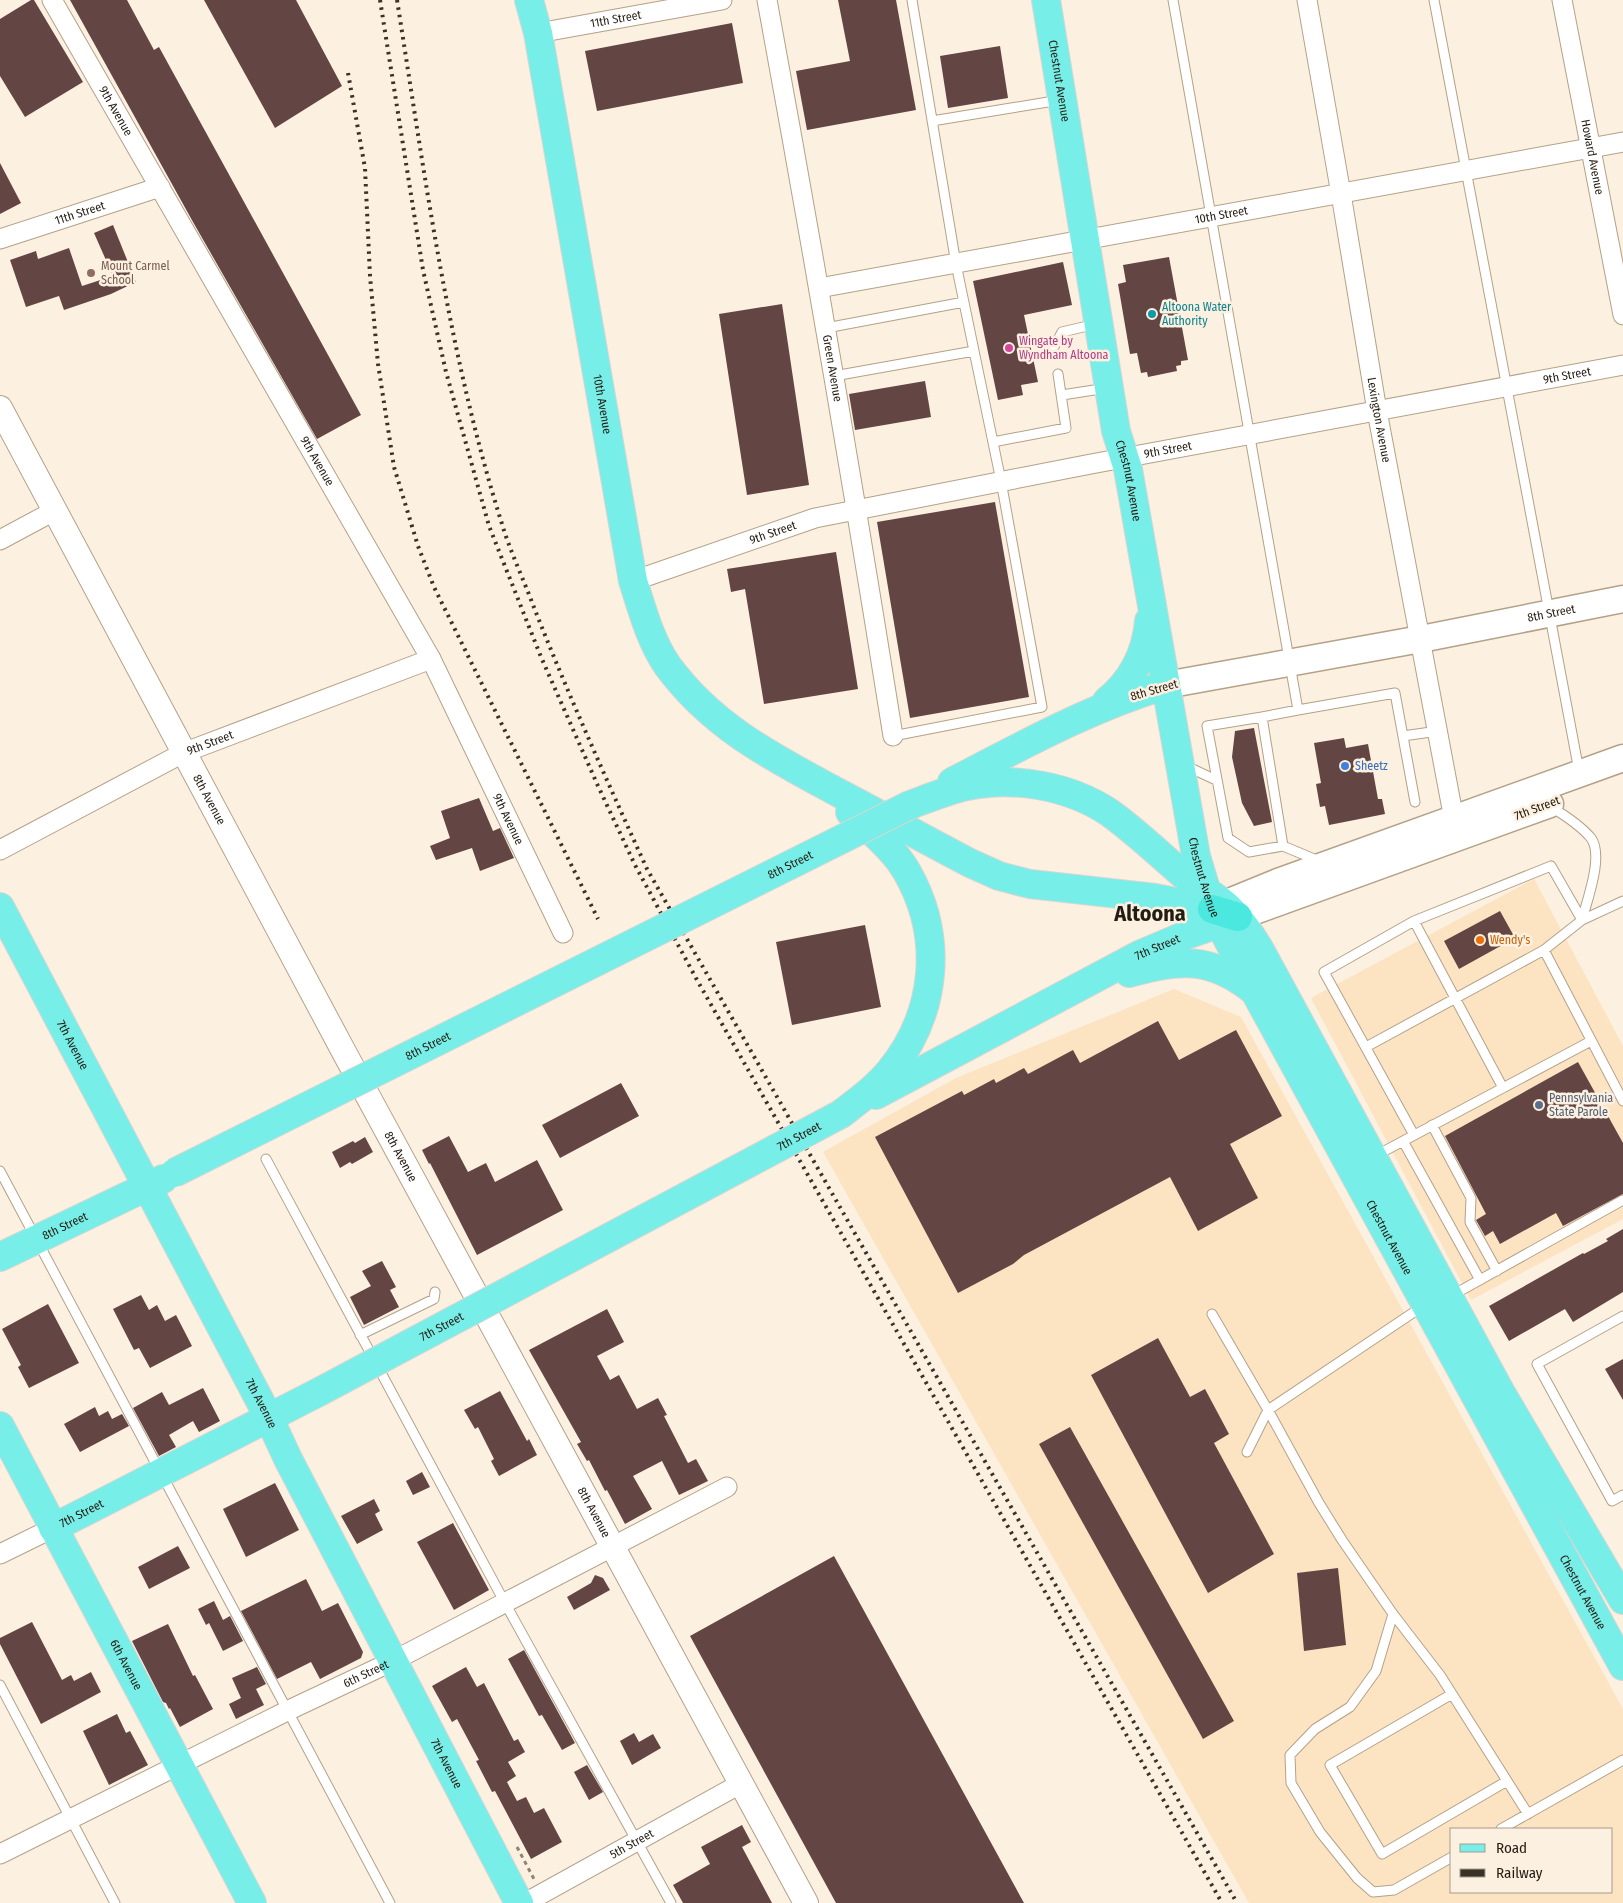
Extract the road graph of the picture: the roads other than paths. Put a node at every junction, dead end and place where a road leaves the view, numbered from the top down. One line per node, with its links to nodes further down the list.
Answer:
1 (52, 0): 17 (street, 9th Avenue)
2 (529, 0): 11 (main road, 10th Avenue)
3 (722, 0): 11 (street, 11th Street)
4 (767, 0): 23 (street, Green Avenue)
5 (912, 0): 13 (lane)
6 (1046, 0): 12 (main road, Chestnut Avenue)
7 (1173, 0): 19 (lane)
8 (1307, 0): 18 (street, Lexington Avenue)
9 (1434, 0): 16 (lane)
10 (1562, 0): 15 (street, Howard Avenue)
11 (538, 33): 45 (main road, 10th Avenue)
12 (1062, 100): 13 (lane); 21 (main road, Chestnut Avenue)
13 (932, 121): 22 (lane)
14 (1623, 142): 15 (street, 10th Street)
15 (1591, 148): 16 (street, 10th Street); 25 (street, Howard Avenue)
16 (1466, 171): 18 (street, 10th Street); 34 (lane)
17 (160, 187): 20 (street, 11th Street); 50 (street, 9th Avenue)
18 (1341, 194): 19 (street, 10th Street); 37 (street, Lexington Avenue)
19 (1211, 218): 21 (street, 10th Street); 38 (lane)
20 (0, 239)
21 (1086, 241): 22 (street, 10th Street); 26 (main road, Chestnut Avenue)
22 (956, 264): 23 (street, 10th Street); 24 (lane)
23 (819, 288): 27 (street, Green Avenue)
24 (964, 302): 27 (lane); 29 (lane)
25 (1623, 315)
26 (1099, 323): 28 (lane); 33 (main road, Chestnut Avenue)
27 (826, 328): 32 (street, Green Avenue)
28 (1054, 347)
29 (974, 351): 32 (lane); 39 (lane)
30 (1623, 365): 34 (street, 9th Street)
31 (1058, 374): 35 (lane)
32 (834, 376): 42 (street, Green Avenue)
33 (1109, 387): 35 (lane); 40 (main road, Chestnut Avenue)
34 (1507, 387): 37 (street, 9th Street); 48 (lane)
35 (1062, 395): 39 (lane)
36 (0, 408): 43 (street, 8th Avenue)
37 (1377, 411): 38 (street, 9th Street); 49 (street, Lexington Avenue)
38 (1249, 434): 40 (street, 9th Street); 51 (lane)
39 (993, 442): 41 (lane)
40 (1126, 457): 41 (street, 9th Street); 46 (main road, Chestnut Avenue)
41 (1001, 481): 42 (street, 9th Street); 57 (lane)
42 (857, 509): 45 (street, 9th Street); 57 (street, Green Avenue)
43 (54, 511): 44 (street); 59 (street, 8th Avenue)
44 (0, 540)
45 (632, 581): 60 (main road, 10th Avenue)
46 (1152, 597): 52 (main road, Chestnut Avenue); 54 (main road)
47 (1623, 599): 48 (main road, 8th Street)
48 (1550, 614): 49 (main road, 8th Street); 63 (lane)
49 (1421, 639): 51 (main road, 8th Street); 56 (street, Lexington Avenue)
50 (431, 659): 59 (street, 9th Street); 78 (street, 9th Avenue)
51 (1289, 661): 52 (main road, 8th Street); 53 (lane)
52 (1166, 685): 54 (main road, 8th Street); 62 (main road, Chestnut Avenue)
53 (1298, 710): 55 (lane); 58 (lane)
54 (1093, 712): 67 (main road, 8th Street)
55 (1262, 717): 65 (lane); 70 (lane)
56 (1438, 731): 58 (lane); 69 (street, Lexington Avenue)
57 (892, 736)
58 (1403, 736): 66 (lane)
59 (183, 753): 71 (street, 9th Street); 113 (street, 8th Avenue)
60 (773, 758): 75 (main road); 87 (main road)
61 (1623, 758): 63 (main road, 7th Street)
62 (1179, 763): 65 (lane); 75 (main road, Chestnut Avenue)
63 (1580, 774): 69 (main road, 7th Street)
64 (1623, 776): 68 (main road, 7th Street)
65 (1216, 780): 70 (lane)
66 (1415, 802)
67 (910, 805): 75 (main road); 94 (main road, 8th Street, bridge)
68 (1547, 805): 69 (main road, 7th Street); 76 (lane)
69 (1456, 829): 72 (main road, 7th Street); 75 (main road, 7th Street)
70 (1283, 846): 72 (lane)
71 (0, 850)
72 (1328, 865): 75 (main road, 7th Street)
73 (1623, 901): 76 (lane)
74 (0, 907): 94 (main road, 7th Avenue)
75 (1220, 909): 80 (main road, Chestnut Avenue); 82 (main road, 7th Street); 91 (main road, Chestnut Avenue)
76 (1582, 920): 77 (lane); 79 (lane)
77 (1414, 921): 81 (lane); 84 (lane)
78 (563, 932)
79 (1544, 950): 81 (lane); 83 (lane)
80 (1255, 992): 82 (main road); 101 (main road, Chestnut Avenue)
81 (1456, 998): 84 (lane); 85 (lane)
82 (1060, 999): 87 (main road, 7th Street)
83 (1591, 1041): 85 (lane); 86 (lane)
84 (1366, 1047): 89 (lane)
85 (1503, 1088): 88 (lane)
86 (1623, 1101)
87 (841, 1114): 106 (main road, 7th Street, bridge)
88 (1432, 1125): 89 (lane); 98 (lane)
89 (1414, 1135): 90 (lane)
90 (1402, 1141): 91 (lane); 99 (lane)
91 (1373, 1157): 101 (main road, Chestnut Avenue)
92 (266, 1159): 104 (lane)
93 (0, 1171): 96 (lane)
94 (147, 1186): 96 (main road, 8th Street); 106 (main road, 7th Avenue)
95 (1623, 1200): 98 (lane)
96 (35, 1240): 97 (main road, 8th Street); 109 (lane)
97 (0, 1257)
98 (1497, 1270): 99 (lane)
99 (1480, 1280): 101 (lane)
100 (435, 1292): 104 (lane)
101 (1437, 1301): 105 (lane); 115 (main road, Chestnut Avenue); 119 (main road, Chestnut Avenue)
102 (1212, 1314): 105 (lane)
103 (1623, 1316): 111 (lane)
104 (360, 1335): 116 (lane)
105 (1268, 1410): 108 (lane); 117 (lane)
106 (269, 1418): 109 (main road, 7th Street); 118 (main road, 7th Avenue)
107 (0, 1426): 112 (main road, 6th Avenue)
108 (1247, 1452)
109 (160, 1474): 112 (main road, 7th Street); 122 (lane)
110 (727, 1487): 113 (street, 6th Street)
111 (1623, 1495)
112 (53, 1528): 114 (street, 7th Street); 124 (main road, 6th Avenue)
113 (614, 1547): 116 (street, 6th Street); 126 (street, 8th Avenue)
114 (0, 1554)
115 (1623, 1600)
116 (505, 1603): 118 (street, 6th Street); 130 (lane)
117 (1393, 1614): 121 (lane); 132 (lane)
118 (393, 1661): 122 (street, 6th Street); 133 (main road, 7th Avenue)
119 (1623, 1666)
120 (0, 1685): 128 (lane)
121 (1452, 1694): 125 (lane); 125 (lane)
122 (287, 1711): 124 (street, 6th Street); 136 (lane)
123 (1623, 1760): 127 (lane)
124 (178, 1765): 128 (street, 6th Street); 135 (main road, 6th Avenue)
125 (1507, 1781): 127 (lane)
126 (740, 1784): 130 (street, 5th Street); 139 (street, 8th Avenue)
127 (1528, 1814): 129 (lane)
128 (70, 1818): 131 (street, 6th Street); 134 (lane)
129 (1503, 1828)
130 (636, 1842): 137 (street, 5th Street); 138 (lane)
131 (0, 1854)
132 (1450, 1858)
133 (528, 1893)
134 (115, 1903)
135 (252, 1903)
136 (390, 1903)
137 (525, 1903)
138 (671, 1903)
139 (806, 1903)

